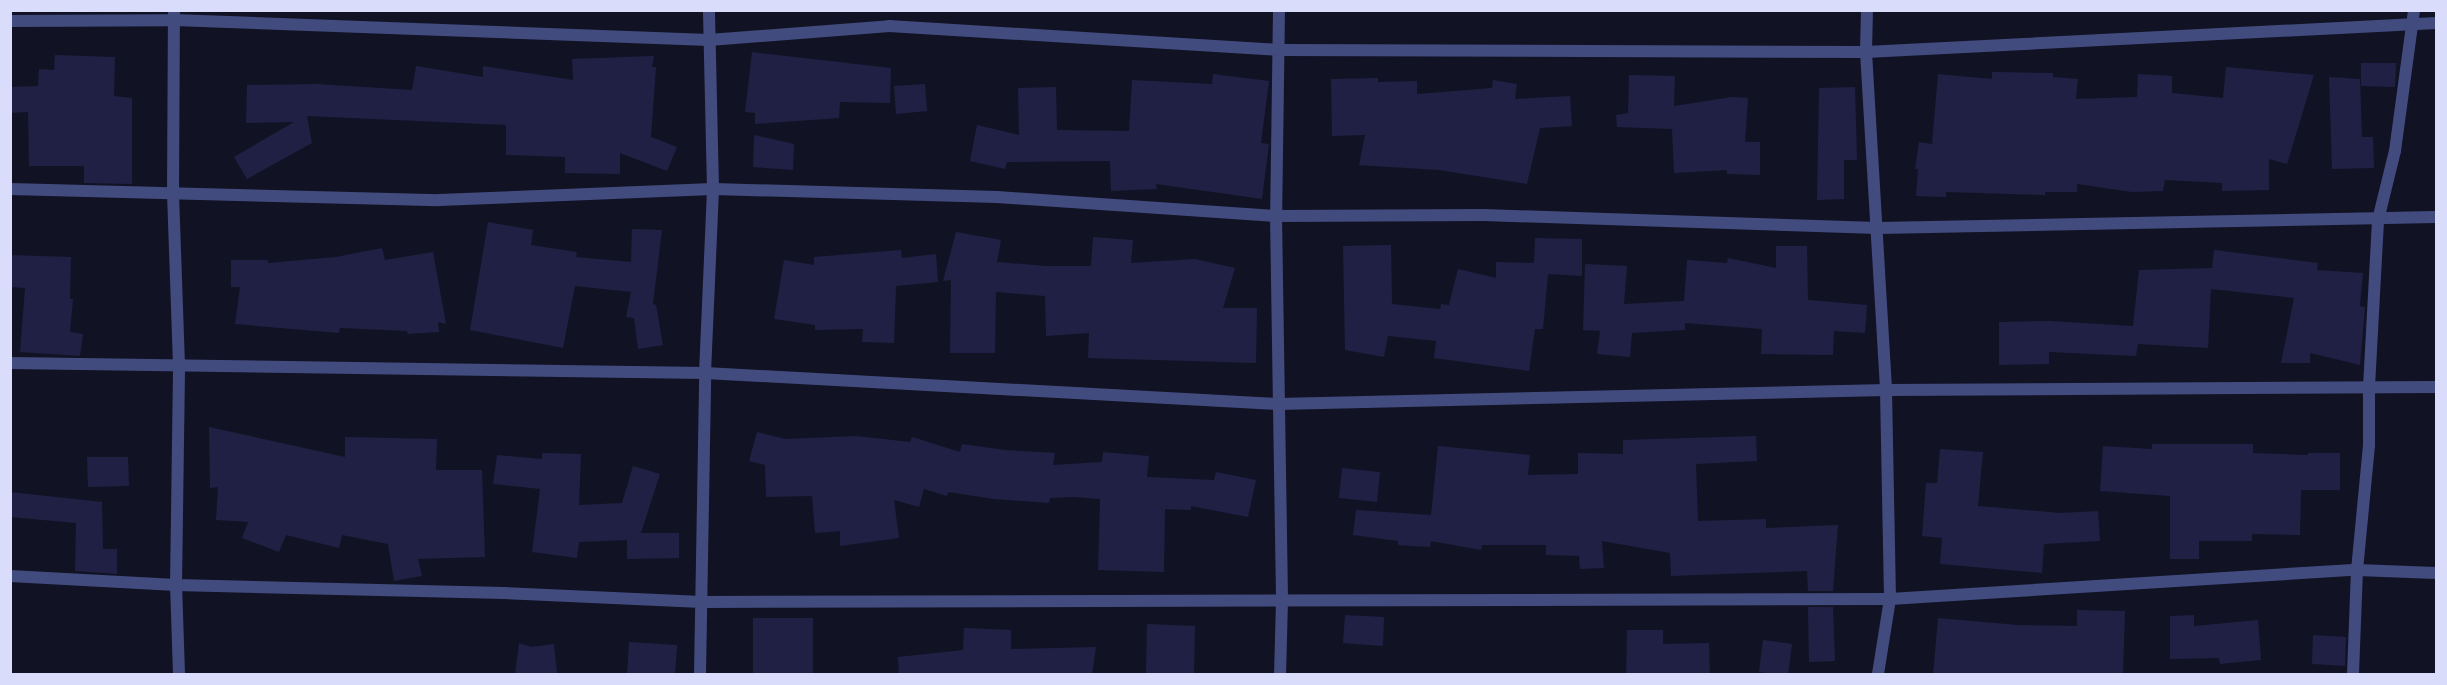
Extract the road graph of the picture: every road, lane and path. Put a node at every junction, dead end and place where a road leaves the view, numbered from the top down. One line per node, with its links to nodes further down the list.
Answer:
1 (709, 10): 9 (street)
2 (1279, 10): 10 (street)
3 (1867, 10): 11 (street)
4 (2414, 10): 8 (street)
5 (174, 16): 6 (street); 9 (street); 14 (street)
6 (10, 21)
7 (2436, 22): 8 (street)
8 (2413, 26): 11 (street); 17 (street)
9 (709, 40): 10 (street); 13 (street)
10 (1280, 50): 11 (street); 15 (street)
11 (1866, 52): 18 (street)
12 (10, 189): 14 (street)
13 (712, 189): 14 (street); 15 (street); 21 (street)
14 (173, 195): 20 (street)
15 (1276, 216): 18 (street); 25 (street)
16 (2436, 217): 17 (street)
17 (2379, 220): 18 (street); 22 (street)
18 (1878, 228): 24 (street)
19 (10, 363): 20 (street)
20 (179, 365): 21 (street); 29 (street)
21 (705, 373): 25 (street); 32 (street)
22 (2369, 387): 23 (street); 24 (street); 26 (street)
23 (2436, 387)
24 (1886, 390): 25 (street); 30 (street)
25 (1278, 404): 31 (street)
26 (2357, 570): 27 (street); 30 (street); 37 (street)
27 (2436, 573)
28 (10, 576): 29 (street)
29 (176, 585): 32 (street); 33 (street)
30 (1890, 599): 31 (street); 36 (street)
31 (1282, 600): 32 (street); 35 (street)
32 (702, 602): 34 (street)
33 (179, 675)
34 (700, 675)
35 (1280, 675)
36 (1878, 675)
37 (2353, 675)

